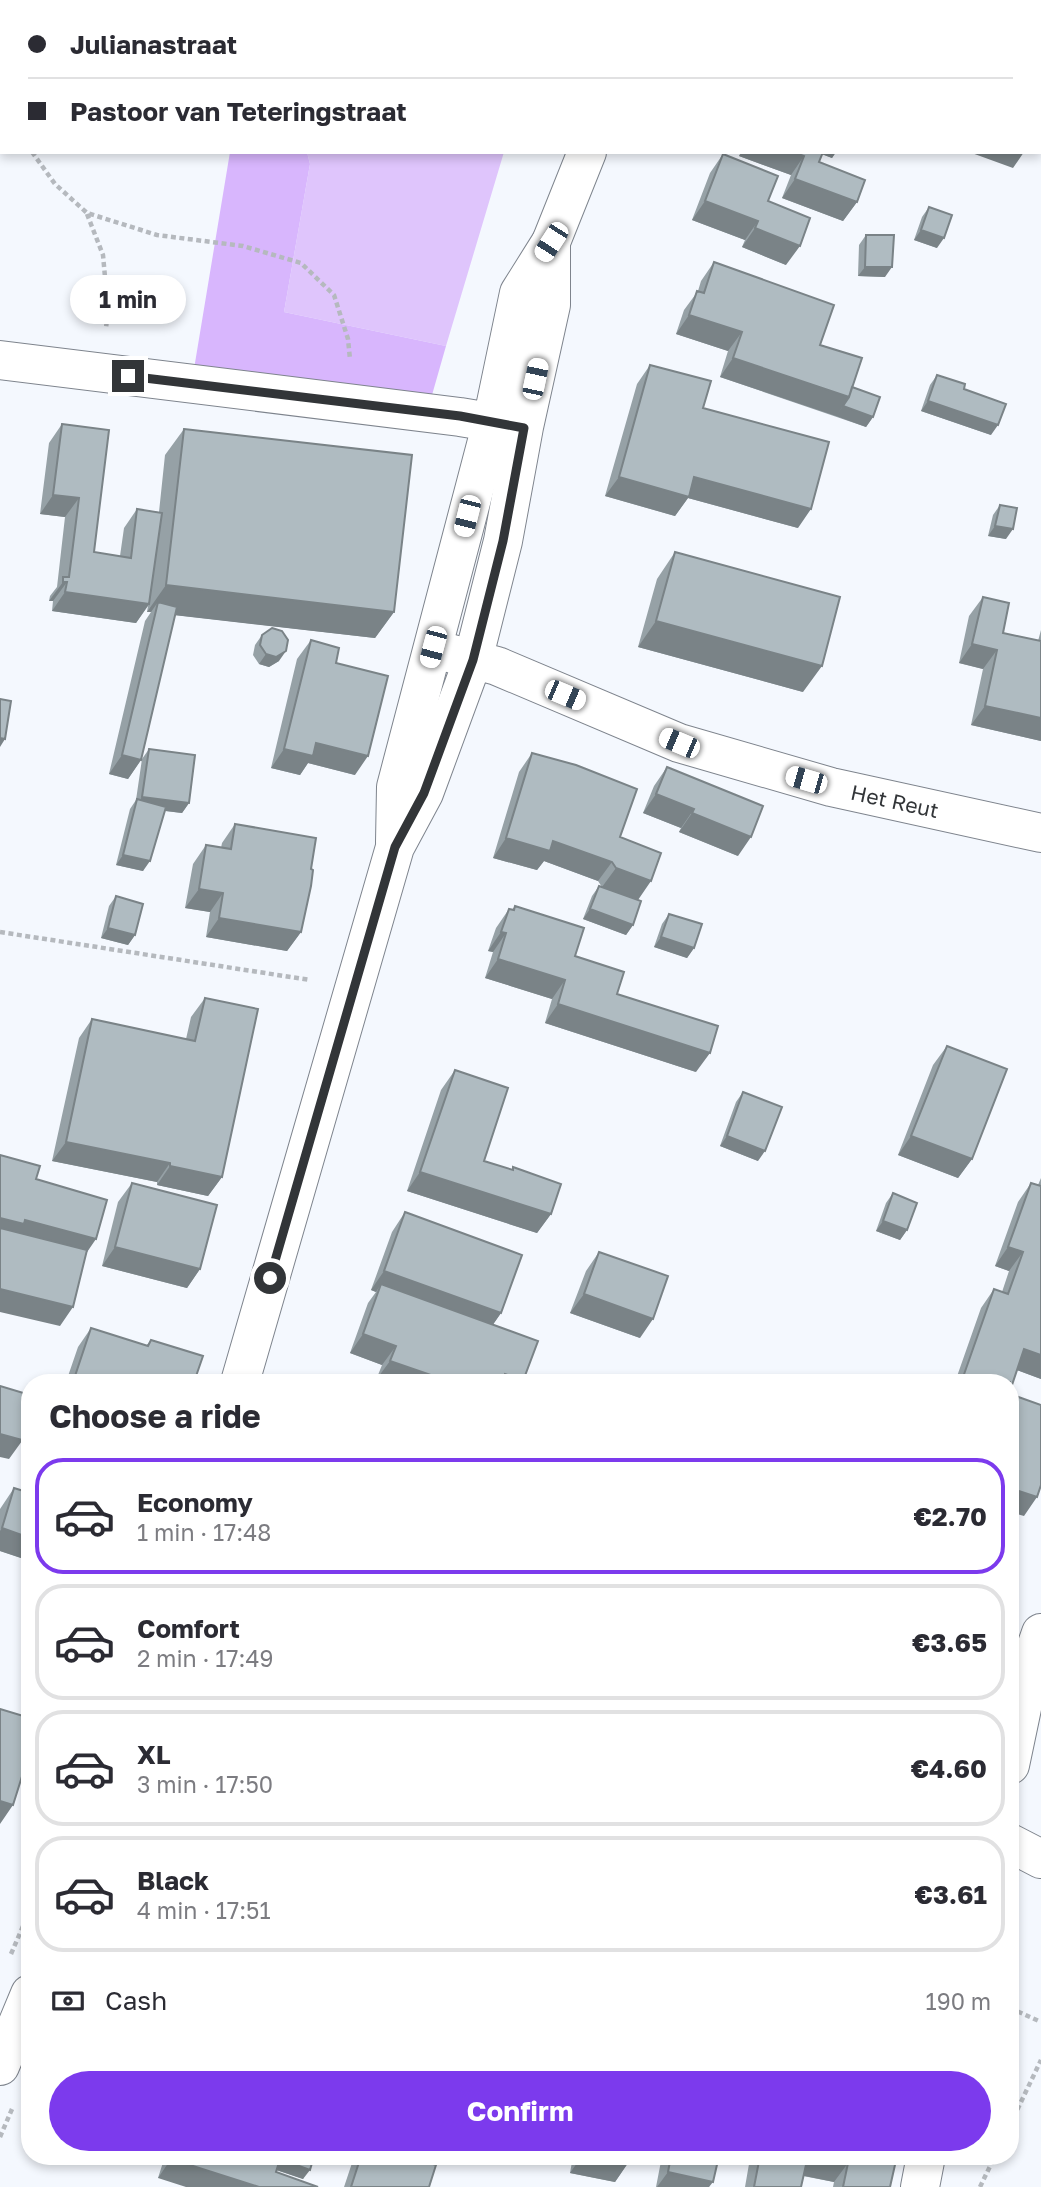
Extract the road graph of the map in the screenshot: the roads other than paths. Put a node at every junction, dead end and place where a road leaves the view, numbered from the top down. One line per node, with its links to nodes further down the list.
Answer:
1 (586, 154): 3 (street)
2 (0, 360): 3 (street)
3 (508, 425): 4 (street); 5 (street)
4 (433, 647): 5 (street, Het Reut); 7 (street)
5 (473, 660): 6 (street, Het Reut); 7 (street)
6 (1041, 833)
7 (395, 847): 8 (street)
8 (242, 1374)
9 (1041, 1633): 10 (street)
10 (1019, 1722)
11 (1019, 1848): 12 (street)
12 (1041, 1859)
13 (21, 2016): 14 (street)
14 (0, 2066)
15 (924, 2165): 16 (street)
16 (920, 2187)

